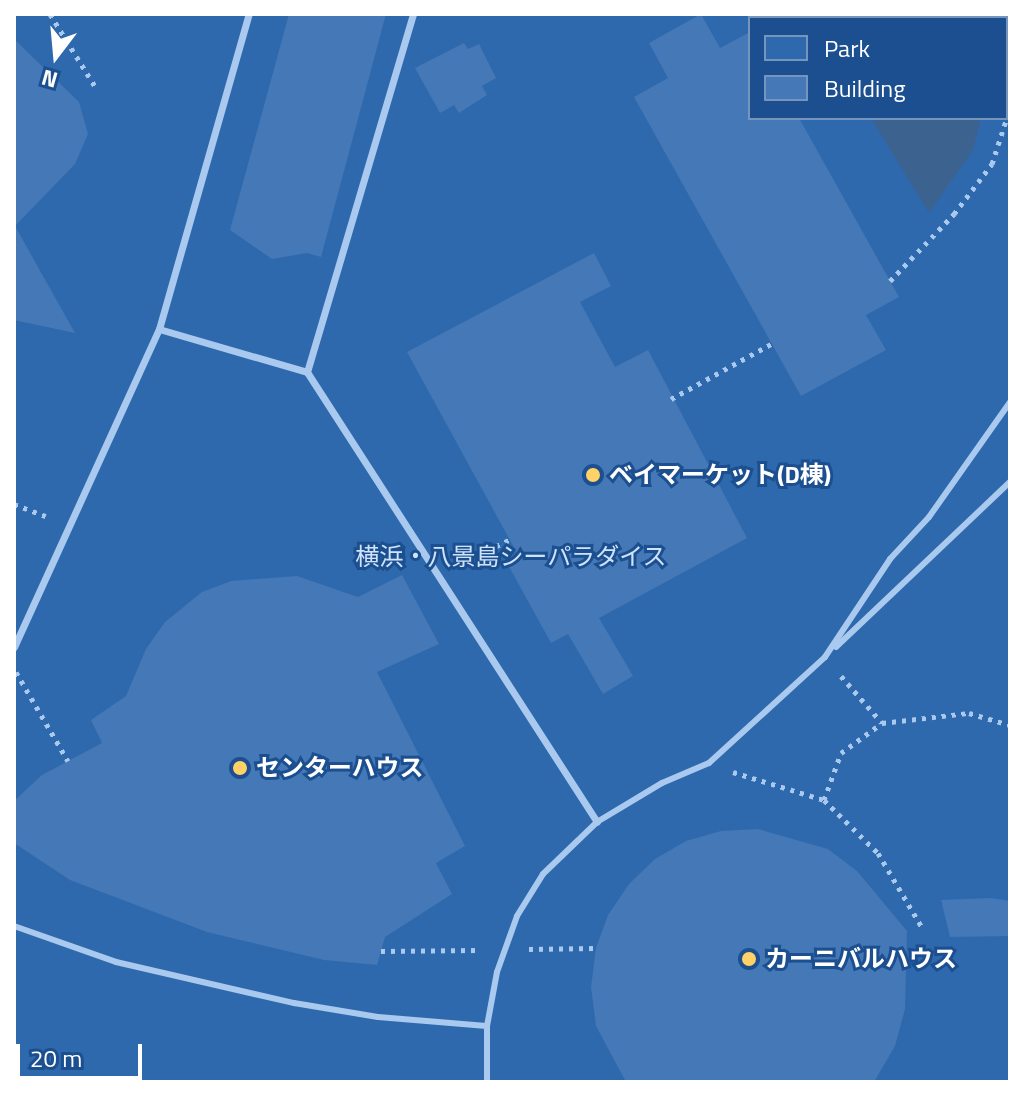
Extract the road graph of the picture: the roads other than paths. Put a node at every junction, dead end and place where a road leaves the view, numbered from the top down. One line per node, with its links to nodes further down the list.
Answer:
1 (249, 14): 3 (street)
2 (413, 14): 4 (street)
3 (159, 329): 4 (street); 7 (street)
4 (307, 372): 9 (street)
5 (1010, 402): 8 (lane)
6 (1010, 482): 8 (lane)
7 (14, 647)
8 (825, 657): 9 (lane)
9 (597, 822): 11 (lane)
10 (14, 926): 11 (lane)
11 (487, 1026): 12 (lane)
12 (487, 1082)

